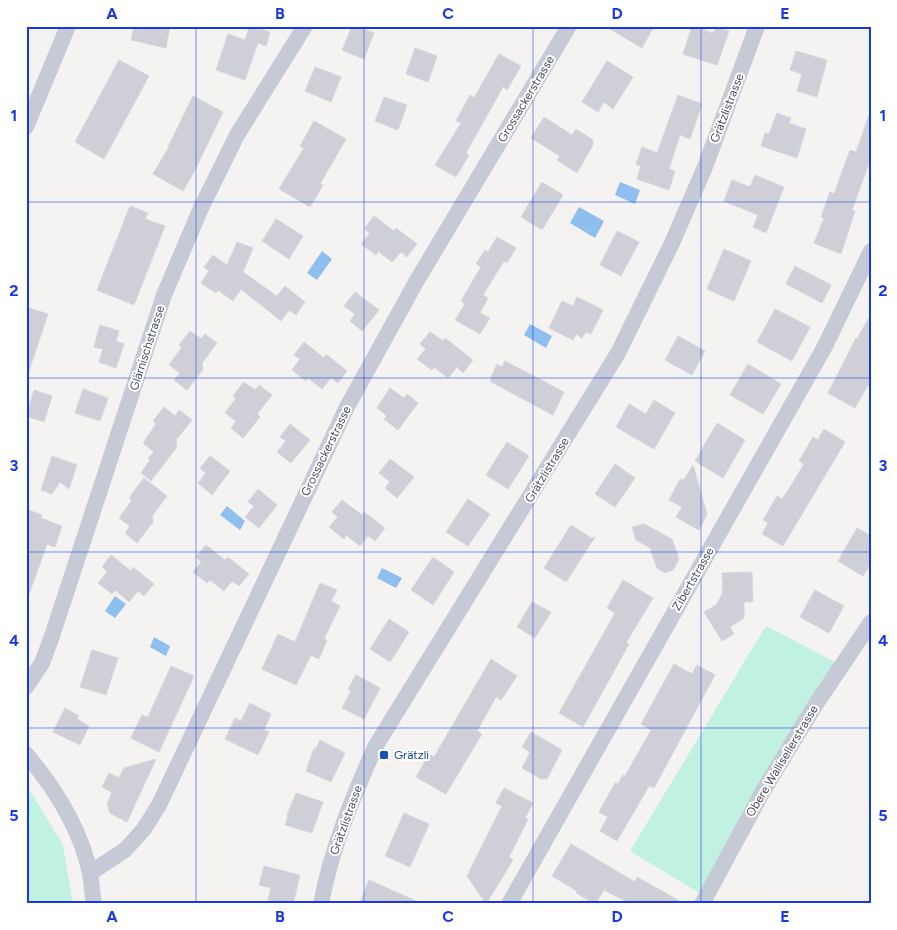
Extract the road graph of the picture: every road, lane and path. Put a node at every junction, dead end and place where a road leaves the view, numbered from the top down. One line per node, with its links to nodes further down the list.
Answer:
1 (68, 26): 5 (street)
2 (306, 26): 8 (street, Glärnischstrasse)
3 (569, 26): 10 (street, Grossackerstrasse)
4 (757, 26): 12 (street, Grätzlistrasse)
5 (26, 126)
6 (871, 251): 13 (street, Zibertstrasse)
7 (871, 622): 14 (street, Obere Wallisellerstrasse)
8 (26, 687)
9 (26, 754): 10 (street)
10 (90, 873): 11 (street)
11 (94, 904)
12 (321, 904)
13 (509, 904)
14 (702, 904)

